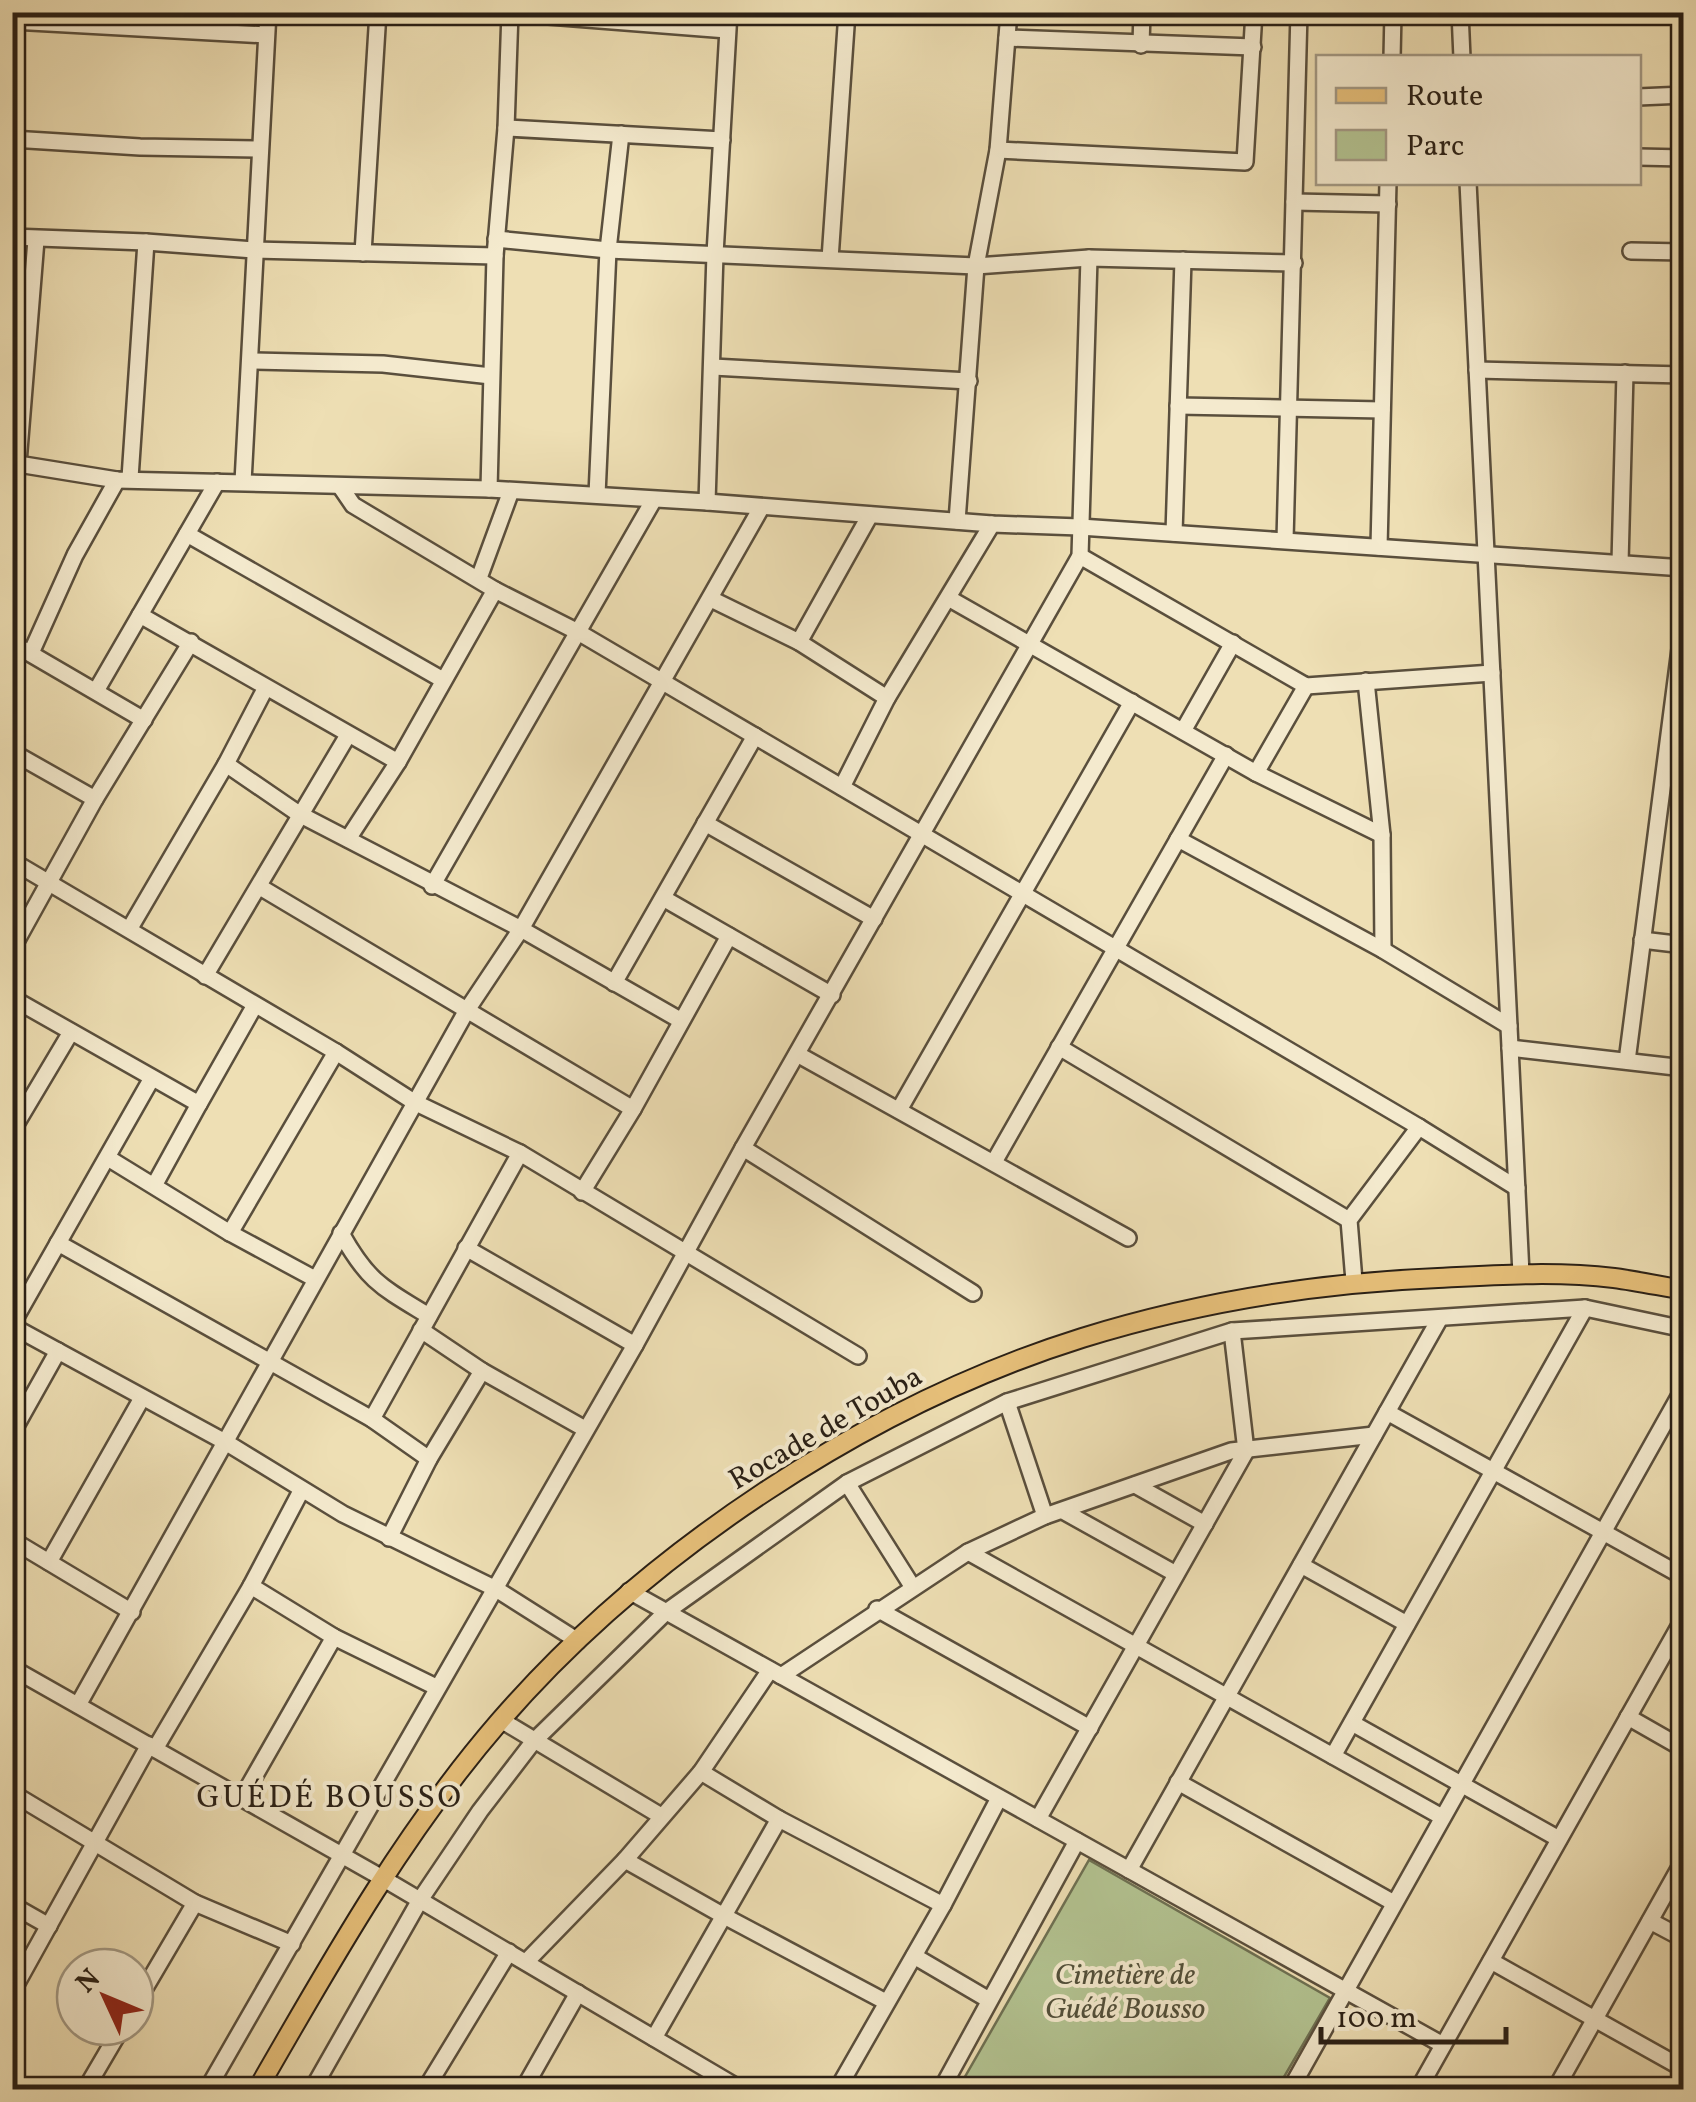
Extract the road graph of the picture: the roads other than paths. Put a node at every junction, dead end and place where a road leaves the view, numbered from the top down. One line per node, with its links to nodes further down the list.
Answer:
1 (160, 12): 15 (street)
2 (268, 12): 17 (street)
3 (378, 12): 45 (street)
4 (728, 12): 16 (street)
5 (846, 12): 47 (street)
6 (1008, 12): 18 (street)
7 (1142, 12): 19 (street)
8 (1254, 12): 20 (street)
9 (1299, 12): 35 (street)
10 (1393, 12): 21 (street)
11 (1460, 12): 22 (street)
12 (510, 13): 13 (street); 25 (street)
13 (618, 17): 16 (street)
14 (12, 21): 15 (street)
15 (160, 30): 17 (street)
16 (727, 30): 28 (street)
17 (266, 35): 29 (street)
18 (1008, 38): 19 (street); 30 (street)
19 (1141, 45): 20 (street)
20 (1253, 48): 30 (street)
21 (1392, 55)
22 (1462, 55)
23 (1684, 96): 24 (street)
24 (1641, 97)
25 (506, 128): 26 (street); 40 (street)
26 (621, 134): 28 (street); 42 (street)
27 (12, 140): 29 (street)
28 (722, 140): 46 (street)
29 (259, 149): 41 (street)
30 (998, 150): 51 (street)
31 (1641, 158): 32 (street)
32 (1684, 158)
33 (1388, 185): 36 (street)
34 (1468, 185): 55 (street)
35 (1294, 202): 36 (street); 50 (street)
36 (1388, 204): 62 (street)
37 (12, 237): 38 (street)
38 (36, 240): 39 (street); 52 (street)
39 (146, 242): 41 (street); 64 (street)
40 (496, 248): 42 (street); 45 (street); 58 (street)
41 (254, 250): 45 (street); 53 (street)
42 (608, 250): 46 (street); 70 (street)
43 (1631, 252): 44 (street)
44 (1684, 252)
45 (363, 254)
46 (715, 254): 47 (street); 54 (street)
47 (830, 258): 51 (street)
48 (1089, 258): 49 (street); 51 (street); 77 (street)
49 (1183, 260): 50 (street); 60 (street)
50 (1294, 262): 61 (street)
51 (976, 266): 59 (street)
52 (20, 339): 63 (street)
53 (250, 360): 58 (street); 66 (street)
54 (713, 367): 59 (street); 72 (street)
55 (1477, 370): 56 (street); 82 (street)
56 (1625, 373): 57 (street); 84 (street)
57 (1684, 375)
58 (490, 376): 68 (street)
59 (969, 381): 75 (street)
60 (1178, 406): 61 (street); 78 (street)
61 (1289, 408): 62 (street); 80 (street)
62 (1382, 410): 81 (street)
63 (14, 467): 64 (street)
64 (124, 479): 65 (street); 98 (street)
65 (217, 482): 66 (street); 79 (street)
66 (243, 482): 67 (street)
67 (340, 486): 68 (street); 86 (street)
68 (490, 489): 69 (street)
69 (511, 491): 70 (street); 86 (street)
70 (597, 495): 71 (street)
71 (653, 501): 72 (street); 92 (street)
72 (707, 502): 73 (street)
73 (761, 508): 74 (street); 89 (street)
74 (870, 514): 75 (street); 94 (street)
75 (957, 521): 76 (street)
76 (992, 524): 77 (street); 88 (street)
77 (1080, 527): 78 (street); 83 (street)
78 (1174, 533): 80 (street)
79 (187, 534): 90 (street); 101 (street)
80 (1285, 540): 81 (street)
81 (1379, 547): 82 (street)
82 (1486, 555): 84 (street); 100 (street)
83 (1080, 556): 96 (street); 97 (street)
84 (1620, 563): 85 (street)
85 (1684, 568)
86 (479, 578): 87 (street)
87 (495, 590): 92 (street); 101 (street)
88 (950, 598): 97 (street); 107 (street)
89 (711, 599): 94 (street); 102 (street)
90 (140, 615): 93 (street); 106 (street)
91 (1684, 618): 99 (street)
92 (578, 632): 102 (street); 128 (street)
93 (190, 642): 105 (street); 109 (street)
94 (799, 642): 107 (street)
95 (12, 643): 98 (street)
96 (1233, 643): 104 (street); 110 (street)
97 (1030, 644): 108 (street); 122 (street)
98 (31, 653): 106 (street)
99 (1680, 669): 136 (street)
100 (1492, 673): 103 (street); 148 (street)
101 (444, 680): 115 (street)
102 (662, 681): 112 (street); 134 (street)
103 (1366, 681): 104 (street); 123 (street)
104 (1306, 686): 117 (street)
105 (265, 689): 111 (street); 116 (street)
106 (96, 691): 109 (street)
107 (887, 698): 118 (street)
108 (1132, 702): 110 (street); 130 (street)
109 (144, 720): 119 (street)
110 (1183, 731): 114 (street)
111 (348, 735): 115 (street); 120 (street)
112 (755, 736): 118 (street); 121 (street)
113 (12, 752): 119 (street)
114 (1226, 756): 117 (street); 125 (street)
115 (398, 762): 124 (street)
116 (226, 764): 120 (street); 133 (street)
117 (1256, 773): 123 (street)
118 (842, 787): 122 (street)
119 (95, 798): 127 (street)
120 (299, 814): 124 (street); 129 (street)
121 (706, 824): 131 (street); 132 (street)
122 (923, 835): 130 (street); 132 (street)
123 (1382, 835): 140 (street)
124 (348, 839): 128 (street)
125 (1178, 839): 138 (street); 140 (street)
126 (12, 861): 127 (street)
127 (50, 883): 133 (street); 139 (street)
128 (432, 886): 134 (street)
129 (260, 887): 141 (street); 146 (street)
130 (1022, 894): 138 (street); 160 (street)
131 (663, 898): 135 (street); 142 (street)
132 (874, 919): 143 (street)
133 (130, 928): 141 (street)
134 (520, 930): 142 (street); 146 (street)
135 (729, 936): 143 (street); 147 (street)
136 (1642, 940): 137 (street); 154 (street)
137 (1684, 945)
138 (1116, 948): 150 (street); 161 (street)
139 (12, 949)
140 (1383, 950): 148 (street)
141 (205, 976): 145 (street)
142 (614, 982): 147 (street)
143 (832, 994): 153 (street)
144 (12, 998): 149 (street)
145 (255, 1005): 152 (street); 158 (street)
146 (467, 1010): 157 (street); 159 (street)
147 (680, 1020): 159 (street)
148 (1509, 1026): 151 (street)
149 (71, 1032): 156 (street); 162 (street)
150 (1059, 1047): 166 (street); 170 (street)
151 (1510, 1048): 154 (street); 168 (street)
152 (336, 1052): 157 (street); 171 (street)
153 (797, 1054): 160 (street); 163 (street)
154 (1626, 1061): 155 (street)
155 (1684, 1068)
156 (152, 1078): 158 (street); 165 (street)
157 (414, 1102): 164 (street); 172 (street)
158 (199, 1104): 167 (street)
159 (633, 1109): 169 (street)
160 (899, 1110): 166 (street)
161 (1419, 1127): 168 (street); 170 (street)
162 (12, 1131)
163 (742, 1148): 176 (street); 181 (street)
164 (520, 1153): 169 (street); 175 (street)
165 (108, 1158): 167 (street); 174 (street)
166 (994, 1162): 173 (street)
167 (154, 1184): 171 (street)
168 (1517, 1188): 177 (street)
169 (582, 1192): 176 (street)
170 (1349, 1220): 179 (street)
171 (230, 1233): 178 (street)
172 (342, 1234): 178 (street); 184 (street)
173 (1128, 1238)
174 (58, 1242): 185 (street); 191 (street)
175 (466, 1248): 184 (street); 188 (street)
176 (686, 1251): 188 (street); 190 (street)
177 (1521, 1274): 179 (main road, Rocade de Touba); 180 (main road, Rocade de Touba)
178 (315, 1279): 191 (street)
179 (1354, 1281): 222 (main road, Rocade de Touba)
180 (1684, 1290)
181 (974, 1293)
182 (1585, 1308): 183 (street); 186 (street); 204 (street)
183 (1440, 1318): 187 (street); 196 (street)
184 (425, 1323): 192 (street); 197 (street)
185 (12, 1325): 189 (street)
186 (1684, 1329)
187 (1232, 1331): 195 (street); 202 (street)
188 (635, 1345): 198 (street)
189 (58, 1352): 194 (street); 199 (street)
190 (858, 1356)
191 (270, 1363): 197 (street); 201 (street)
192 (482, 1371): 198 (street); 203 (street)
193 (1684, 1388): 211 (street)
194 (142, 1398): 201 (street); 215 (street)
195 (1007, 1402): 205 (street); 209 (street)
196 (1387, 1412): 200 (street); 204 (street)
197 (372, 1419): 203 (street)
198 (584, 1429): 221 (street)
199 (12, 1433)
200 (1374, 1435): 202 (street); 216 (street)
201 (227, 1443): 207 (street); 224 (street)
202 (1246, 1451): 206 (street); 210 (street)
203 (430, 1459): 212 (street)
204 (1494, 1471): 211 (street); 227 (street)
205 (847, 1483): 220 (street); 225 (street)
206 (1136, 1485): 208 (street); 210 (street)
207 (301, 1491): 212 (street); 219 (street)
208 (1062, 1511): 209 (street); 217 (street)
209 (1044, 1516): 214 (street)
210 (1205, 1524): 217 (street)
211 (1602, 1532): 218 (street); 246 (street)
212 (389, 1538): 221 (street)
213 (12, 1540): 215 (street)
214 (968, 1552): 220 (street); 230 (street)
215 (49, 1562): 224 (street)
216 (1301, 1565): 227 (street); 234 (street)
217 (1176, 1574): 230 (street)
218 (1684, 1577)
219 (251, 1586): 228 (street); 241 (street)
220 (912, 1586): 223 (street)
221 (496, 1589): 229 (street); 233 (street)
222 (630, 1591): 225 (street); 229 (main road, Rocade de Touba)
223 (877, 1609): 232 (street); 239 (street)
224 (132, 1612): 235 (street)
225 (666, 1612): 232 (street); 240 (street)
226 (1684, 1618): 236 (street)
227 (1407, 1624): 238 (street)
228 (334, 1637): 233 (street); 248 (street)
229 (578, 1641): 237 (main road, Rocade de Touba)
230 (1136, 1646): 234 (street); 239 (street)
231 (12, 1668): 235 (street)
232 (776, 1673): 244 (street); 249 (street)
233 (436, 1688): 257 (street)
234 (1227, 1696): 243 (street); 245 (street)
235 (78, 1705): 241 (street)
236 (1628, 1717): 242 (street); 254 (street)
237 (501, 1720): 240 (street); 261 (main road, Rocade de Touba)
238 (1352, 1723): 243 (street); 246 (street)
239 (1090, 1728): 253 (street)
240 (533, 1742): 250 (street); 262 (street)
241 (152, 1747): 248 (street); 256 (street)
242 (1684, 1748)
243 (1333, 1756): 251 (street)
244 (701, 1772): 250 (street); 252 (street)
245 (1178, 1782): 260 (street); 264 (street)
246 (1461, 1784): 251 (street); 254 (street)
247 (12, 1793): 256 (street)
248 (242, 1798): 257 (street)
249 (999, 1798): 253 (street); 265 (street)
250 (660, 1816): 258 (street)
251 (1442, 1817): 264 (street)
252 (779, 1819): 265 (street); 267 (street)
253 (1038, 1820): 255 (street)
254 (1559, 1838): 274 (street)
255 (1077, 1841): 260 (street); 280 (street)
256 (94, 1844): 263 (street); 269 (street)
257 (340, 1854): 261 (street); 271 (street)
258 (625, 1860): 267 (street); 275 (street)
259 (1682, 1866): 268 (street)
260 (1129, 1870): 277 (street)
261 (384, 1878): 262 (street); 289 (main road, Rocade de Touba)
262 (420, 1900): 272 (street); 290 (street)
263 (196, 1903): 271 (street); 276 (street)
264 (1394, 1903): 277 (street)
265 (944, 1904): 273 (street)
266 (12, 1905): 269 (street)
267 (724, 1916): 281 (street); 283 (street)
268 (1650, 1920): 270 (street); 282 (street)
269 (49, 1926): 278 (street)
270 (1684, 1940)
271 (292, 1944): 288 (street)
272 (509, 1952): 275 (street); 291 (street)
273 (914, 1956): 280 (street); 281 (street)
274 (1491, 1961): 282 (street); 284 (street)
275 (526, 1962): 279 (street)
276 (155, 1972)
277 (1344, 1990): 284 (street); 296 (street)
278 (12, 1992)
279 (578, 1993): 283 (street); 292 (street)
280 (989, 2000): 295 (street)
281 (886, 2002): 294 (street)
282 (1594, 2019): 286 (street); 298 (street)
283 (654, 2038): 293 (street)
284 (1443, 2046): 297 (street)
285 (110, 2047): 287 (street)
286 (1684, 2068)
287 (84, 2090)
288 (207, 2090)
289 (257, 2090)
290 (312, 2090)
291 (425, 2090)
292 (523, 2090)
293 (742, 2090)
294 (836, 2090)
295 (941, 2090)
296 (1290, 2090)
297 (1418, 2090)
298 (1555, 2090)

